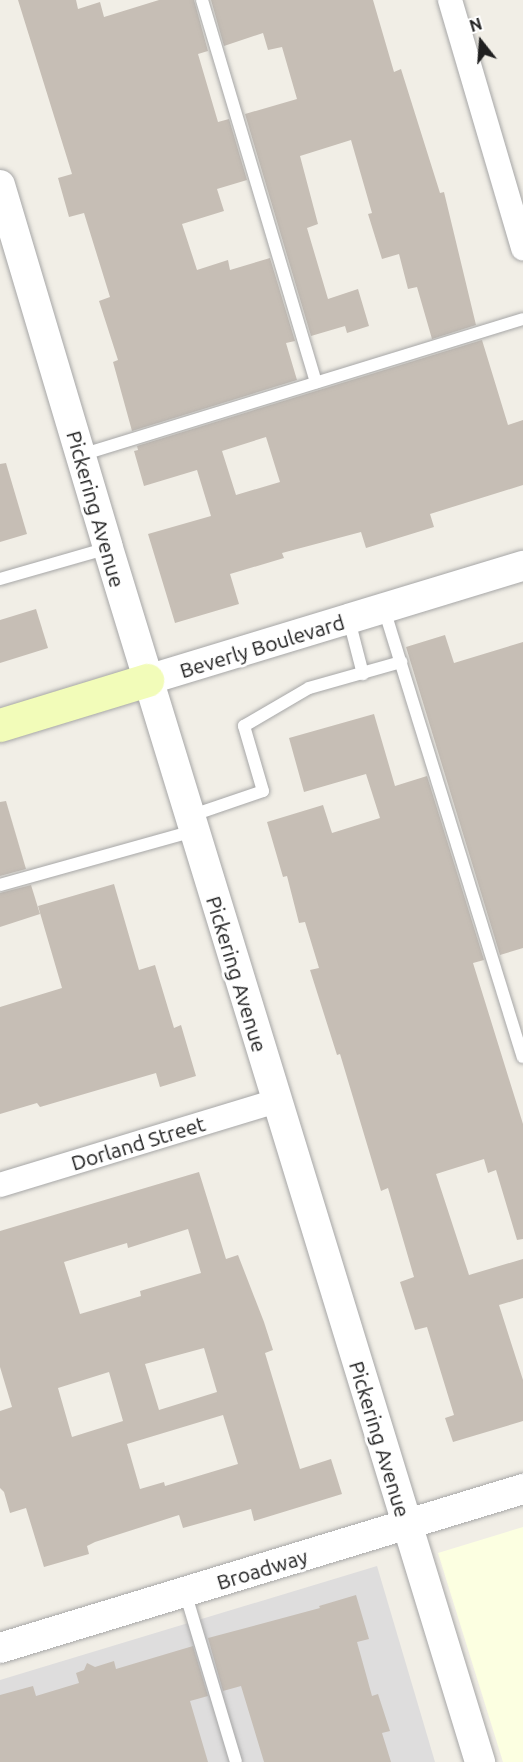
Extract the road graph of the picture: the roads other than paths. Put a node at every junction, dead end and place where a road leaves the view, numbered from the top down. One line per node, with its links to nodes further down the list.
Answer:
1 (202, 0): 7 (lane)
2 (450, 0): 4 (street)
3 (0, 185): 5 (street, Pickering Avenue)
4 (523, 248)
5 (10, 255): 8 (street, Pickering Avenue)
6 (523, 319): 7 (lane)
7 (316, 382): 8 (lane)
8 (80, 455): 9 (street, Pickering Avenue)
9 (107, 547): 11 (lane); 16 (street, Pickering Avenue)
10 (523, 566): 12 (street, Beverly Boulevard)
11 (0, 579)
12 (384, 609): 13 (street, Beverly Boulevard); 14 (lane)
13 (349, 620): 15 (lane); 16 (street, Beverly Boulevard)
14 (401, 662): 15 (lane); 20 (lane)
15 (363, 674): 18 (lane)
16 (147, 680): 17 (main road, Beverly Boulevard); 18 (street, Pickering Avenue)
17 (0, 725)
18 (191, 824): 19 (lane); 21 (street, Pickering Avenue)
19 (0, 885)
20 (523, 1057)
21 (276, 1101): 22 (street, Dorland Street); 24 (street, Pickering Avenue)
22 (0, 1185)
23 (523, 1489): 24 (street, Broadway)
24 (406, 1525): 25 (street, Broadway); 28 (street, Pickering Avenue)
25 (184, 1592): 26 (street, Broadway); 27 (lane)
26 (0, 1648)
27 (237, 1762)
28 (480, 1762)

